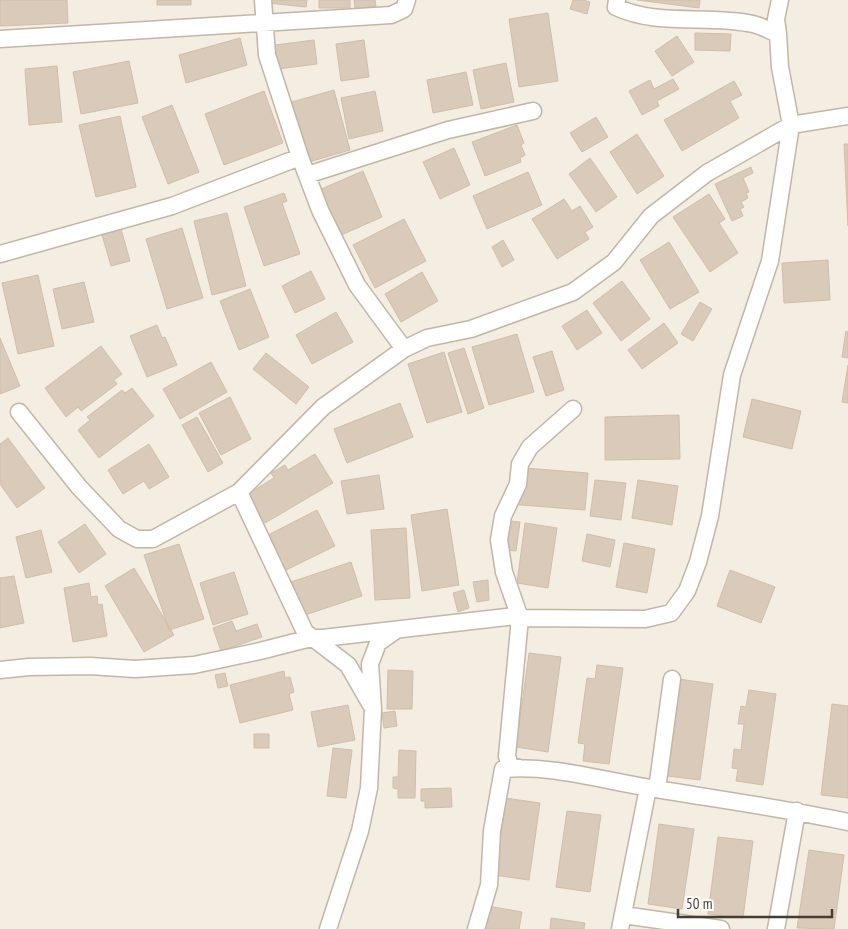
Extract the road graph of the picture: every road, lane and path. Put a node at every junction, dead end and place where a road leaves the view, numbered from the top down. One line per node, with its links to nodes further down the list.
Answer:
1 (263, 0): 5 (street)
2 (407, 0): 5 (street)
3 (617, 0): 6 (street)
4 (780, 0): 6 (street)
5 (265, 21): 7 (street); 11 (street)
6 (778, 34): 10 (street)
7 (0, 40)
8 (533, 111): 12 (street)
9 (848, 116): 10 (street)
10 (791, 125): 14 (street); 18 (street)
11 (300, 157): 12 (street); 13 (street)
12 (307, 175): 14 (street)
13 (0, 254)
14 (404, 349): 17 (street)
15 (573, 409): 18 (street)
16 (19, 412): 17 (street)
17 (239, 492): 20 (street)
18 (520, 618): 19 (street); 24 (street)
19 (397, 629): 20 (street); 23 (street)
20 (311, 638): 21 (street); 23 (street)
21 (0, 670)
22 (672, 679): 25 (street)
23 (373, 709): 29 (street)
24 (520, 768): 25 (street); 30 (street)
25 (653, 788): 26 (street); 28 (street)
26 (797, 811): 27 (street); 32 (street)
27 (848, 822)
28 (621, 922): 31 (street)
29 (328, 929)
30 (476, 929)
31 (721, 929)
32 (776, 929)

